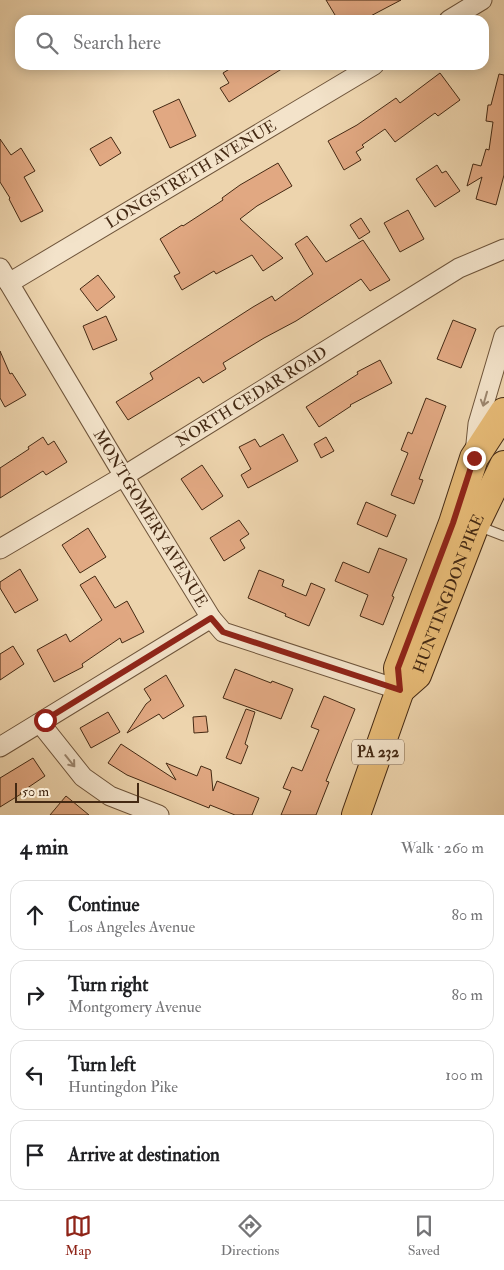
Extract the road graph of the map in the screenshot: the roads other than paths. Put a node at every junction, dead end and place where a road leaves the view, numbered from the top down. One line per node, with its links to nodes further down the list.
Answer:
1 (482, 0): 2 (street)
2 (457, 15)
3 (365, 70): 5 (street, LONGSTRETH AVENUE)
4 (504, 249): 10 (street, NORTH CEDAR ROAD)
5 (4, 276): 10 (street, MONTGOMERY AVENUE)
6 (504, 336): 8 (street, one-way to 8)
7 (504, 412): 8 (main road, HUNTINGDON PIKE / PA 232)
8 (474, 458): 15 (main road, HUNTINGDON PIKE / PA 232)
9 (504, 465): 11 (main road, HUNTINGDON PIKE / PA 232)
10 (124, 476): 13 (street, NORTH CEDAR ROAD); 14 (street, MONTGOMERY AVENUE)
11 (475, 525): 12 (lane); 15 (main road, HUNTINGDON PIKE / PA 232)
12 (504, 536)
13 (0, 549)
14 (211, 618): 15 (street, MONTGOMERY AVENUE); 16 (street)
15 (400, 690): 19 (main road, HUNTINGDON PIKE / PA 232)
16 (40, 723): 17 (street); 18 (street, one-way to 18)
17 (0, 747)
18 (160, 815)
19 (356, 815)

